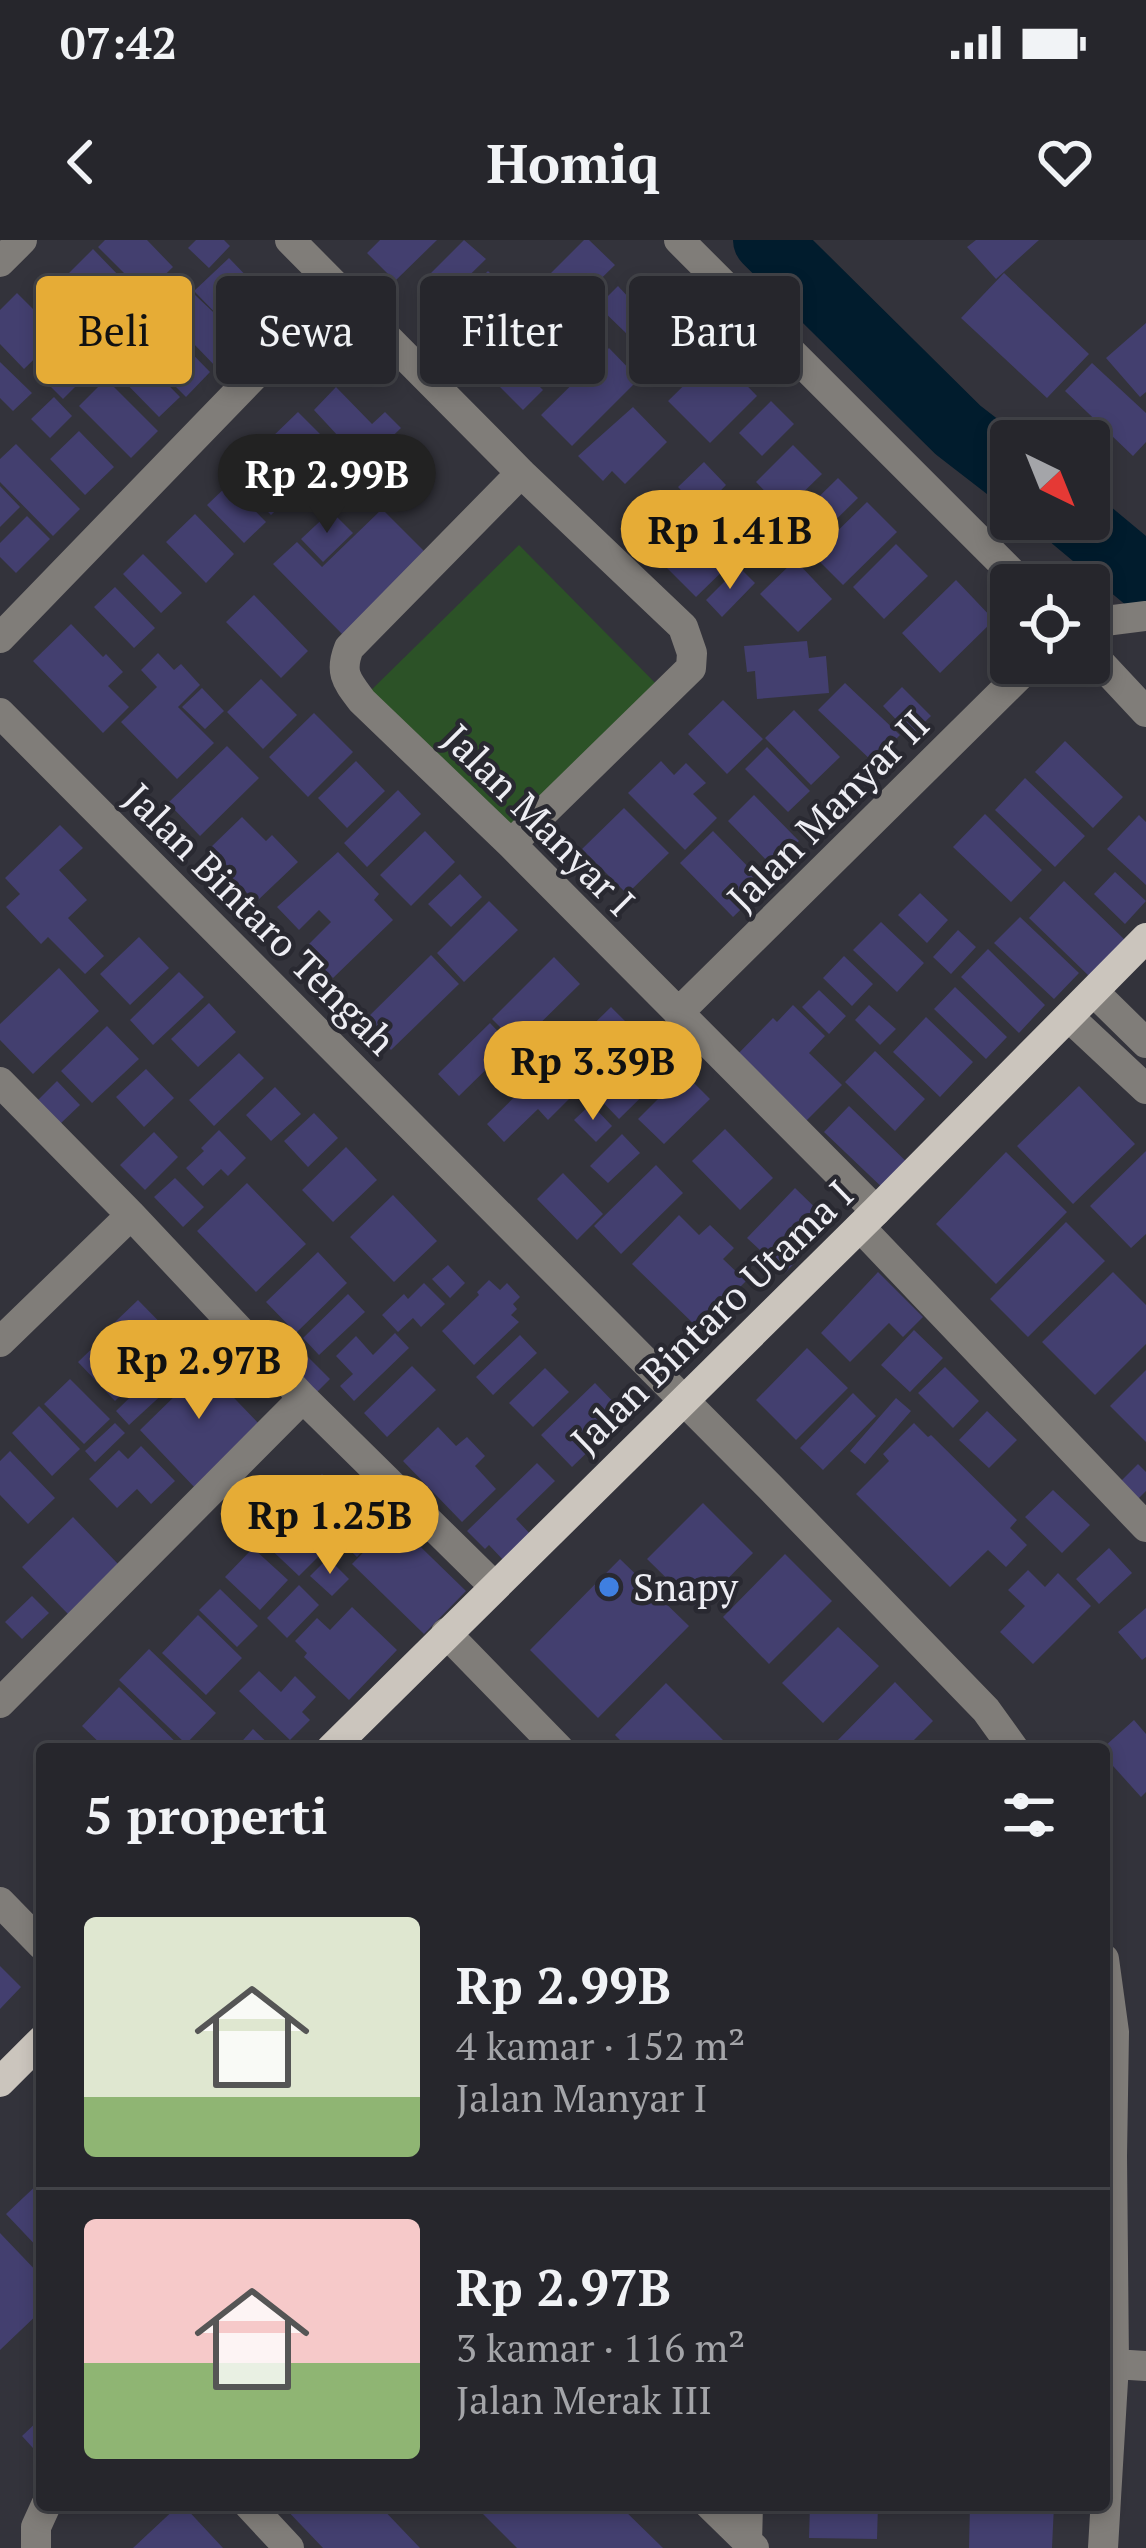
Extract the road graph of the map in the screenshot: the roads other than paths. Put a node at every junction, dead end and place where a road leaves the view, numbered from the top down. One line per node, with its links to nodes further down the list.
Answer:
1 (22, 240): 4 (street)
2 (290, 240): 5 (street)
3 (679, 240): 9 (street)
4 (0, 262)
5 (325, 276)
6 (396, 347): 8 (street)
7 (246, 384): 12 (street)
8 (521, 473): 17 (street, Jalan Manyar I); 17 (street)
9 (1003, 564)
10 (1146, 616): 11 (street)
11 (1110, 620)
12 (0, 638)
13 (1110, 673): 15 (street)
14 (1011, 684): 20 (street, Jalan Manyar II)
15 (1146, 712)
16 (0, 713): 29 (street, Jalan Bintaro Tengah)
17 (511, 844): 20 (street, Jalan Manyar I)
18 (1146, 938): 19 (main road, Jalan Bintaro Utama I)
19 (1094, 992): 21 (main road, Jalan Bintaro Utama I); 22 (street)
20 (678, 1013): 26 (street, Jalan Manyar I)
21 (1069, 1017): 24 (street); 26 (main road, Jalan Bintaro Utama I)
22 (1146, 1043)
23 (0, 1082): 25 (street)
24 (1146, 1089)
25 (131, 1214): 27 (street); 28 (street)
26 (867, 1219): 29 (main road, Jalan Bintaro Utama I); 30 (street, Jalan Manyar I)
27 (0, 1342)
28 (303, 1398): 31 (street); 33 (street)
29 (683, 1399): 31 (main road, Jalan Bintaro Utama I); 36 (street, Jalan Bintaro Tengah)
30 (1146, 1527)
31 (494, 1586): 32 (main road, Jalan Bintaro Utama I)
32 (446, 1633): 34 (main road, Jalan Bintaro Utama I); 35 (street)
33 (0, 1703)
34 (337, 1743)
35 (553, 1743)
36 (1010, 1743)
37 (0, 1902): 38 (street)
38 (36, 1939)
39 (1110, 2003): 42 (street)
40 (36, 2046): 41 (main road)
41 (0, 2082)
42 (1114, 2364): 43 (street); 44 (street)
43 (1146, 2366)
44 (1110, 2425)
45 (43, 2511): 51 (street)
46 (255, 2511): 52 (street)
47 (716, 2511): 50 (street)
48 (748, 2511): 50 (street)
49 (1104, 2511): 53 (street)
50 (750, 2546)
51 (36, 2548)
52 (289, 2548)
53 (1102, 2548)

